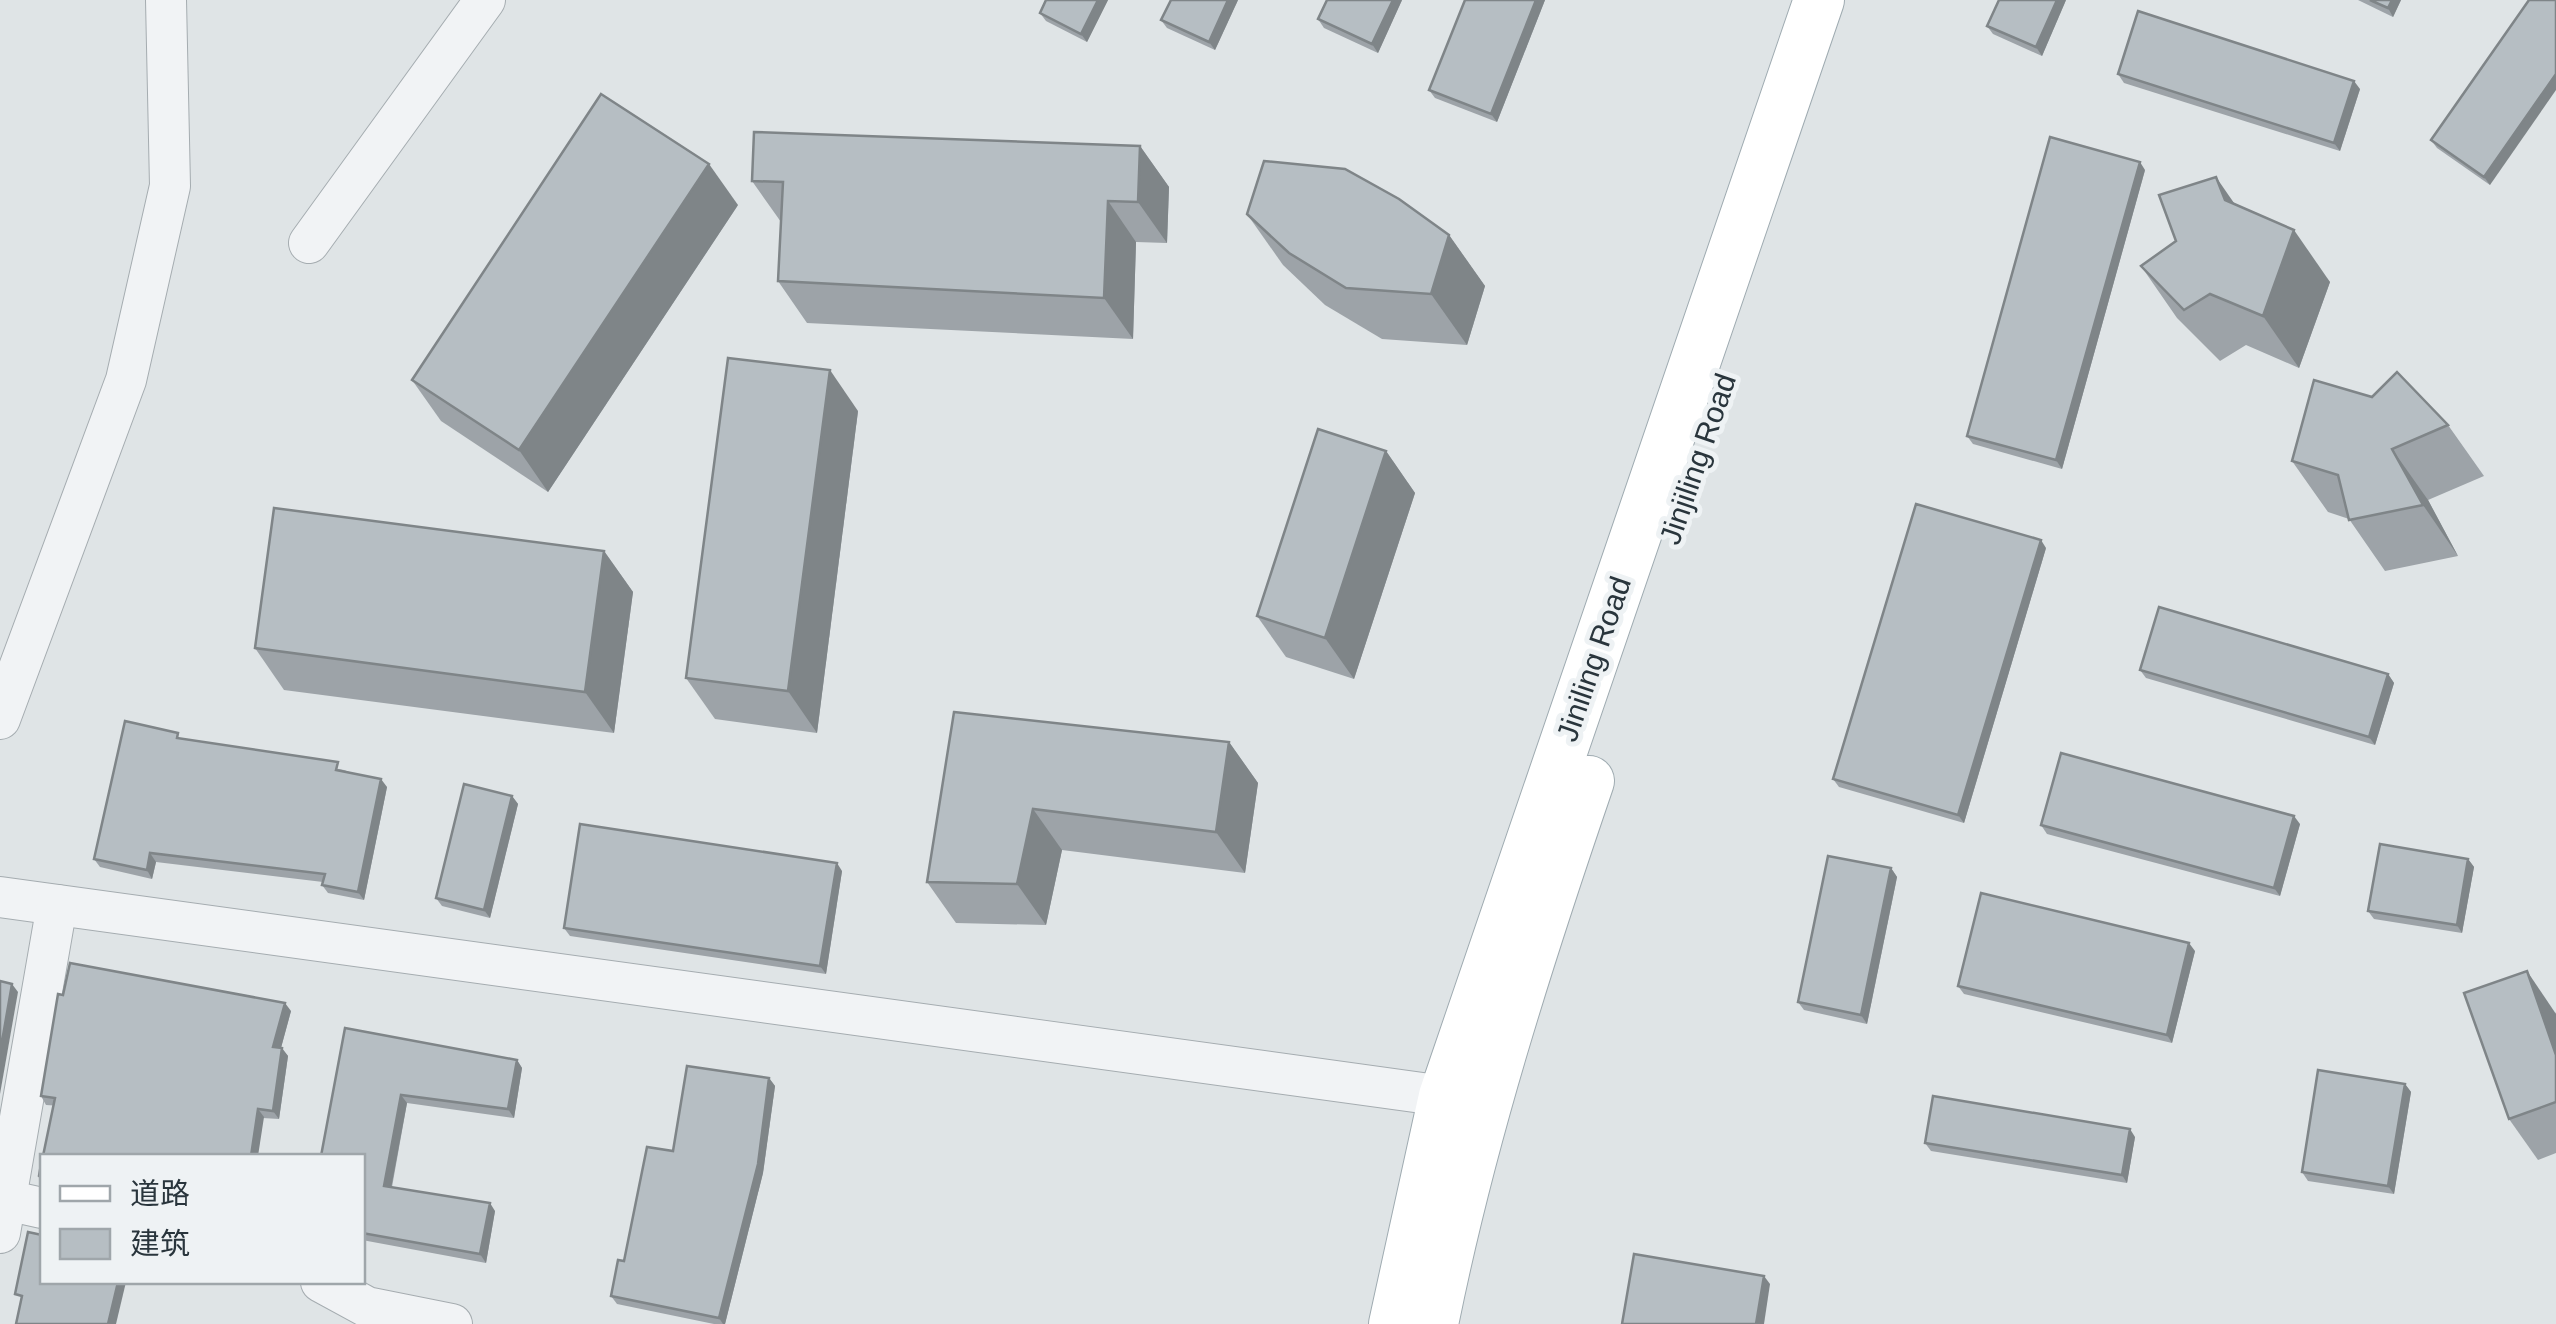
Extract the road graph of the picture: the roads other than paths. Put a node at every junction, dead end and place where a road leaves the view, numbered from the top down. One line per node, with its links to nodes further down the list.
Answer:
1 (166, 0): 6 (street)
2 (485, 0): 5 (street)
3 (1819, 0): 9 (main road, Jiniling Road)
4 (1855, 0): 14 (main road, Jinjiling Road)
5 (310, 243)
6 (0, 719)
7 (0, 897): 8 (street)
8 (56, 905): 9 (street); 10 (street)
9 (1444, 1096): 13 (main road, Jiniling Road)
10 (16, 1214)
11 (325, 1284): 12 (street)
12 (452, 1324)
13 (1394, 1324)
14 (1433, 1324)

